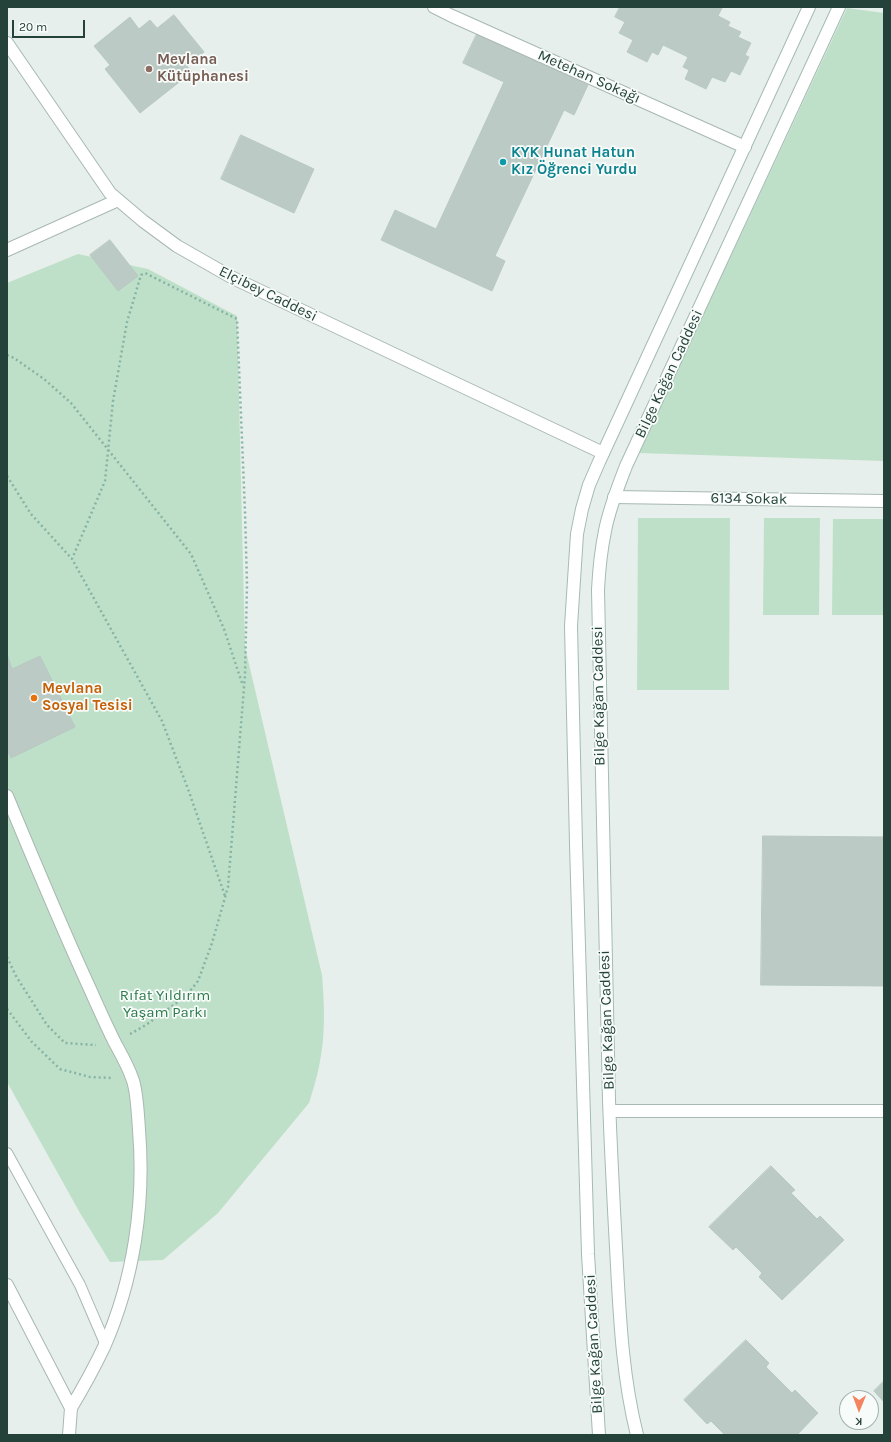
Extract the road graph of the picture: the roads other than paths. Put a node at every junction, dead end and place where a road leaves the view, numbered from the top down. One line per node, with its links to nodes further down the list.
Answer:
1 (434, 7): 5 (street, Metehan Sokağı)
2 (809, 7): 5 (street, Bilge Kağan Caddesi)
3 (839, 7): 9 (street, Bilge Kağan Caddesi)
4 (7, 43): 6 (street, Elçibey Caddesi)
5 (744, 147): 8 (street, Bilge Kağan Caddesi)
6 (118, 200): 7 (street); 8 (street, Elçibey Caddesi)
7 (7, 250)
8 (603, 453): 19 (street, Bilge Kağan Caddesi)
9 (614, 498): 10 (street, 6134 Sokak); 12 (street, Bilge Kağan Caddesi)
10 (884, 501)
11 (7, 796): 16 (street)
12 (610, 1111): 13 (street); 20 (street, Bilge Kağan Caddesi)
13 (884, 1111)
14 (7, 1153): 16 (lane)
15 (7, 1285): 17 (street)
16 (105, 1343): 17 (street)
17 (71, 1408): 18 (street)
18 (70, 1435)
19 (599, 1435)
20 (637, 1435)

